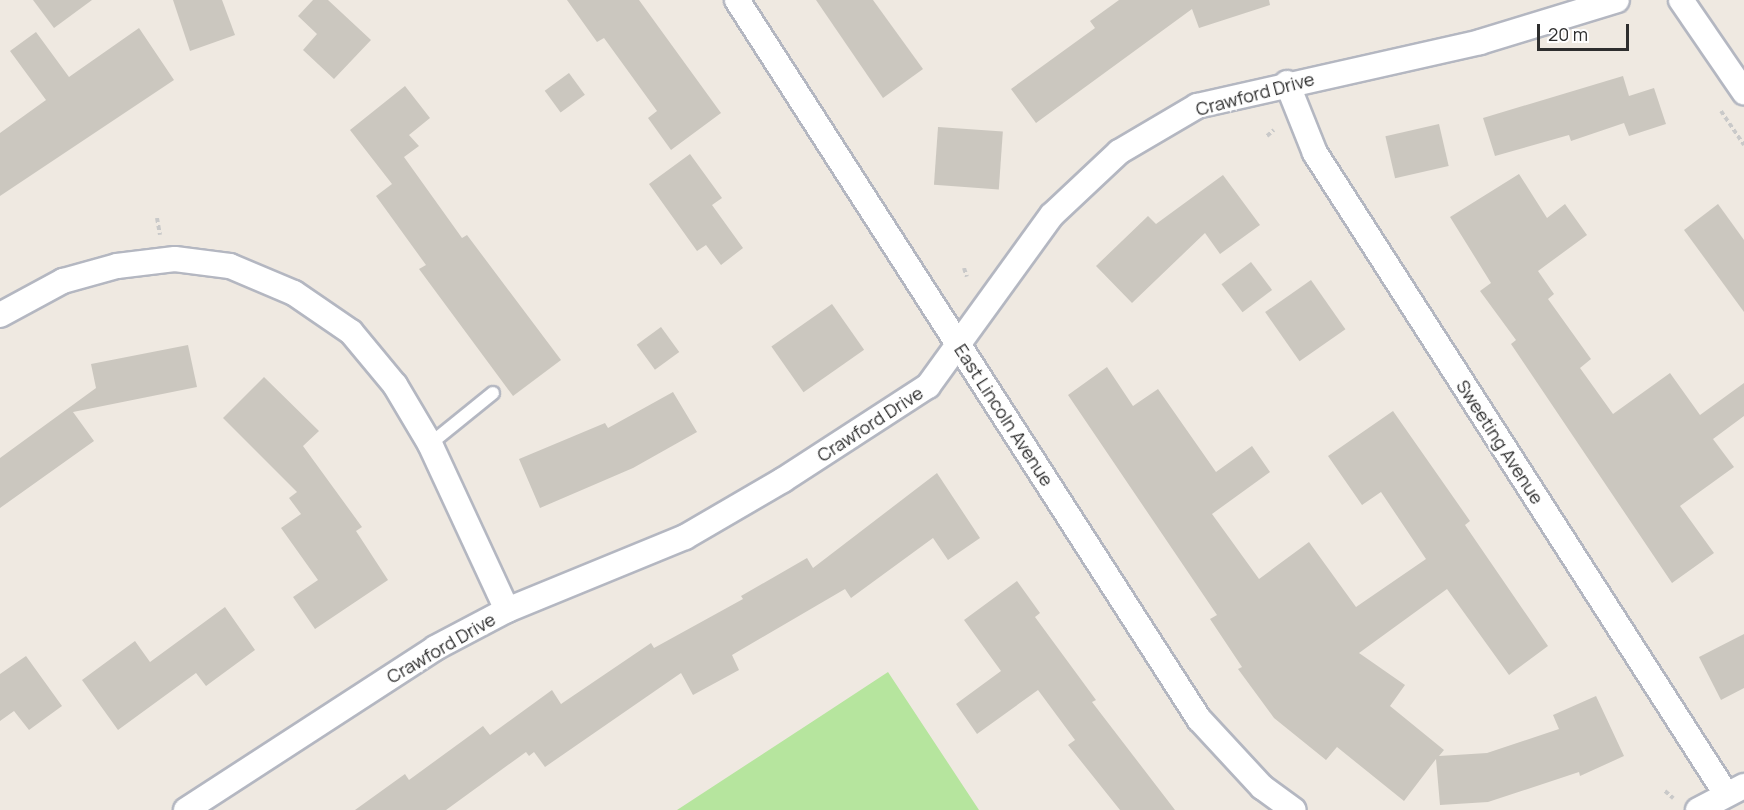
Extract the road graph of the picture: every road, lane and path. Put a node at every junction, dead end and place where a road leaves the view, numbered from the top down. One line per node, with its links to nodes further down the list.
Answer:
1 (737, 0): 13 (street, East Lincoln Avenue)
2 (1617, 0): 4 (street, Crawford Drive)
3 (1681, 0): 5 (street)
4 (1287, 83): 13 (street, Crawford Drive); 17 (street, Sweeting Avenue)
5 (1744, 92)
6 (1718, 106): 9 (path)
7 (1274, 130): 8 (path)
8 (1267, 136)
9 (1744, 145)
10 (964, 268): 11 (path)
11 (967, 277)
12 (0, 315): 15 (street)
13 (960, 346): 16 (street, Crawford Drive); 21 (street, East Lincoln Avenue)
14 (494, 393): 15 (lane)
15 (430, 444): 16 (street)
16 (507, 610): 20 (street, Crawford Drive)
17 (1735, 790): 22 (street)
18 (1665, 791): 19 (path)
19 (1673, 798)
20 (186, 810)
21 (1294, 810)
22 (1698, 810)

